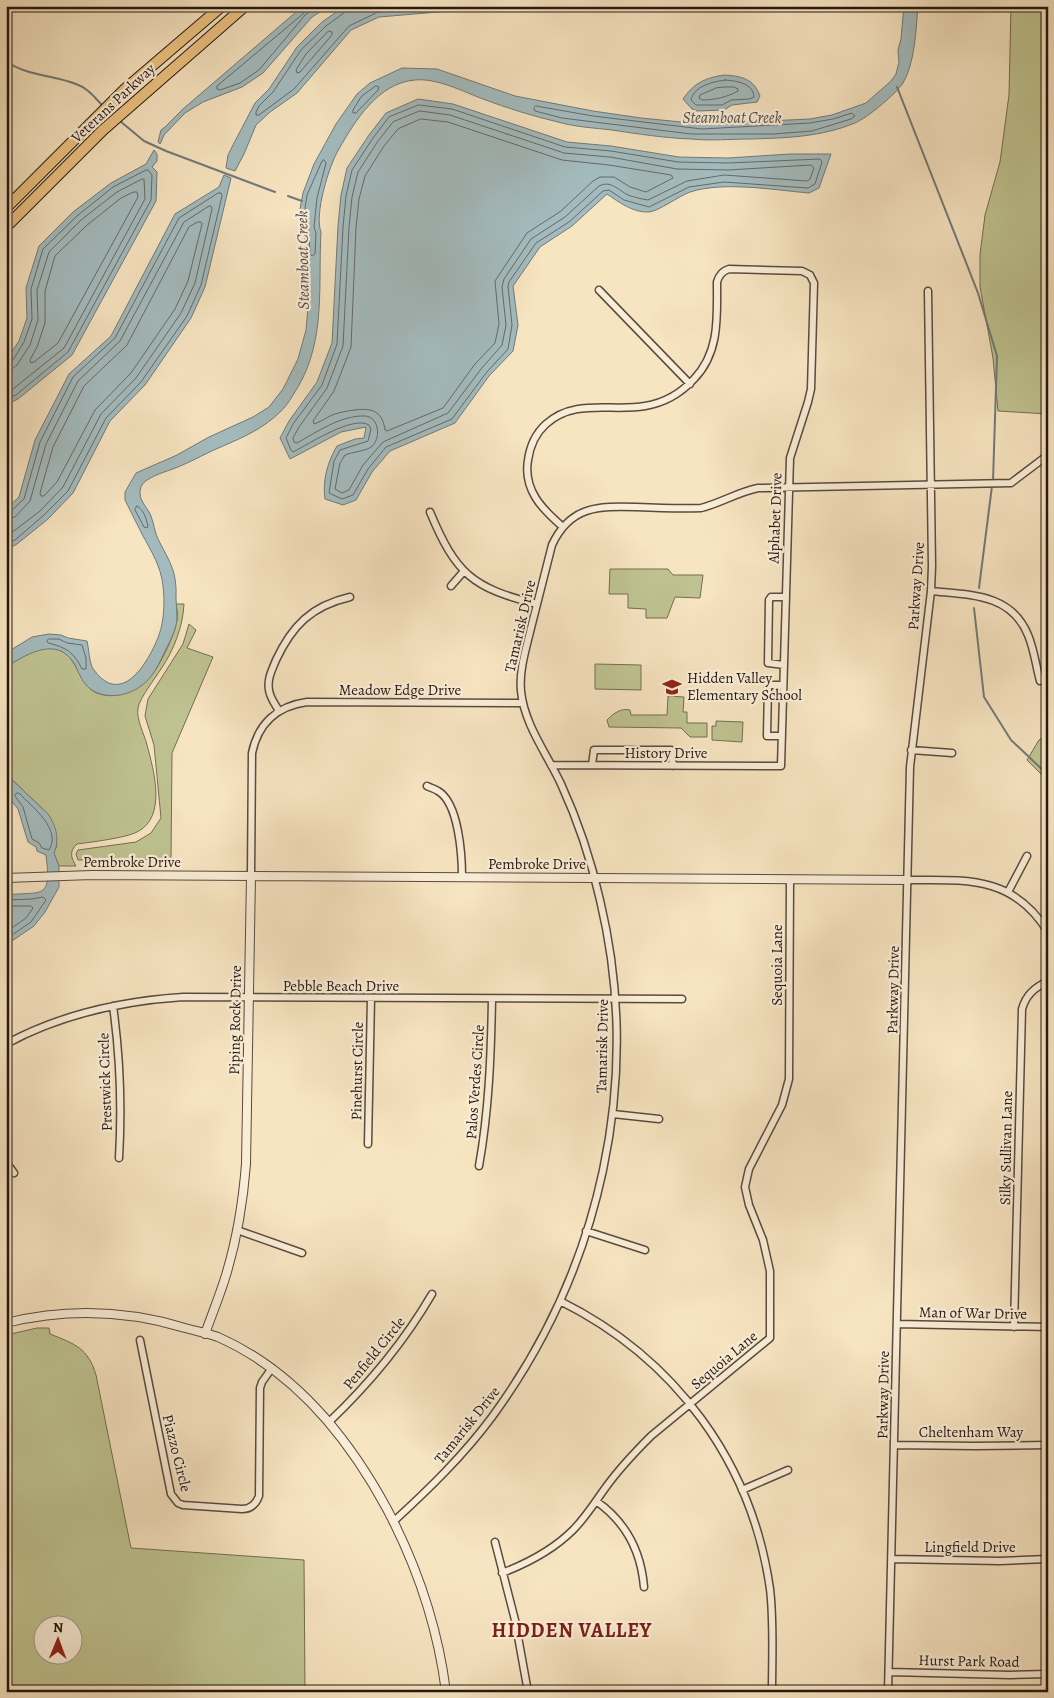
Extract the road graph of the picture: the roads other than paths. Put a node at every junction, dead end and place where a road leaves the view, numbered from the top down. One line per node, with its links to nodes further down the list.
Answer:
1 (222, 6): 3 (main road, Veterans Parkway)
2 (245, 6): 4 (main road, Veterans Parkway)
3 (6, 208)
4 (6, 227)
5 (599, 290): 7 (street)
6 (928, 291): 9 (street, Parkway Drive)
7 (690, 384): 10 (street, Alphabet Drive); 12 (street)
8 (1048, 455): 9 (street)
9 (931, 484): 10 (street); 15 (street, Parkway Drive)
10 (788, 487): 12 (street); 17 (street, Alphabet Drive)
11 (430, 512): 13 (street)
12 (563, 527): 18 (street, Tamarisk Drive)
13 (464, 571): 14 (street); 18 (street)
14 (451, 586)
15 (931, 591): 20 (street); 25 (street, Parkway Drive)
16 (350, 597): 23 (street)
17 (785, 597): 19 (street, Alphabet Drive); 19 (street)
18 (537, 604): 22 (street, Tamarisk Drive)
19 (784, 665): 21 (street, Alphabet Drive)
20 (1040, 681)
21 (783, 685): 24 (street, Alphabet Drive); 24 (street)
22 (523, 703): 23 (street, Meadow Edge Drive); 27 (street, Tamarisk Drive)
23 (279, 711): 33 (street, Piping Rock Drive)
24 (782, 736): 30 (street, Alphabet Drive)
25 (911, 750): 26 (street); 38 (street, Parkway Drive)
26 (952, 754)
27 (551, 765): 28 (street, History Drive); 36 (street, Tamarisk Drive)
28 (592, 765): 29 (street, History Drive); 29 (street)
29 (673, 766): 30 (street, History Drive)
30 (781, 766)
31 (427, 786): 35 (street)
32 (1027, 856): 39 (street)
33 (251, 876): 34 (street, Pembroke Drive); 35 (street, Pembroke Drive); 42 (street, Piping Rock Drive)
34 (6, 878)
35 (462, 878): 36 (street, Pembroke Drive)
36 (594, 878): 37 (street, Pembroke Drive); 46 (street, Tamarisk Drive)
37 (790, 879): 38 (street, Pembroke Drive); 69 (street, Sequoia Lane)
38 (908, 880): 39 (street, Pembroke Drive); 63 (street, Parkway Drive)
39 (1008, 892): 40 (street, Pembroke Drive)
40 (1048, 932)
41 (1048, 982): 64 (street, Silky Sullivan Lane)
42 (249, 998): 43 (street, Pebble Beach Drive); 47 (street, Pebble Beach Drive); 56 (street, Piping Rock Drive)
43 (371, 998): 44 (street, Pebble Beach Drive); 51 (street, Pinehurst Circle)
44 (492, 999): 46 (street, Pebble Beach Drive); 54 (street, Palos Verdes Circle)
45 (682, 999): 46 (street, Pebble Beach Drive)
46 (616, 1000): 49 (street, Tamarisk Drive)
47 (113, 1006): 48 (street, Pebble Beach Drive); 52 (street, Prestwick Circle)
48 (6, 1044)
49 (613, 1114): 50 (street); 57 (street, Tamarisk Drive)
50 (659, 1119)
51 (368, 1144)
52 (119, 1158)
53 (6, 1162): 55 (street)
54 (479, 1166)
55 (14, 1173)
56 (237, 1230): 59 (street); 66 (street, Piping Rock Drive)
57 (586, 1231): 58 (street); 61 (street, Tamarisk Drive)
58 (645, 1250)
59 (302, 1253)
60 (432, 1294): 70 (street, Penfield Circle)
61 (560, 1301): 69 (street); 76 (street, Tamarisk Drive)
62 (6, 1323): 66 (street)
63 (897, 1324): 64 (street, Man of War Drive); 71 (street, Parkway Drive)
64 (1014, 1327): 65 (street, Man of War Drive)
65 (1048, 1328)
66 (205, 1334): 68 (street)
67 (140, 1340): 68 (street, Piazzo Circle)
68 (272, 1368): 70 (street)
69 (690, 1404): 74 (street); 75 (street, Sequoia Lane)
70 (329, 1422): 76 (street)
71 (894, 1445): 72 (street, Cheltenham Way); 78 (street, Parkway Drive)
72 (1048, 1445)
73 (788, 1470): 74 (street)
74 (742, 1490): 86 (street)
75 (596, 1501): 80 (street, Sequoia Lane); 81 (street)
76 (393, 1522): 84 (street)
77 (495, 1542): 80 (street)
78 (892, 1558): 79 (street, Lingfield Drive); 82 (street, Parkway Drive)
79 (1048, 1559)
80 (502, 1573): 85 (street)
81 (644, 1587)
82 (889, 1672): 83 (street, Hurst Park Road); 87 (street, Parkway Drive)
83 (1048, 1674)
84 (446, 1692)
85 (528, 1692)
86 (772, 1692)
87 (888, 1692)

